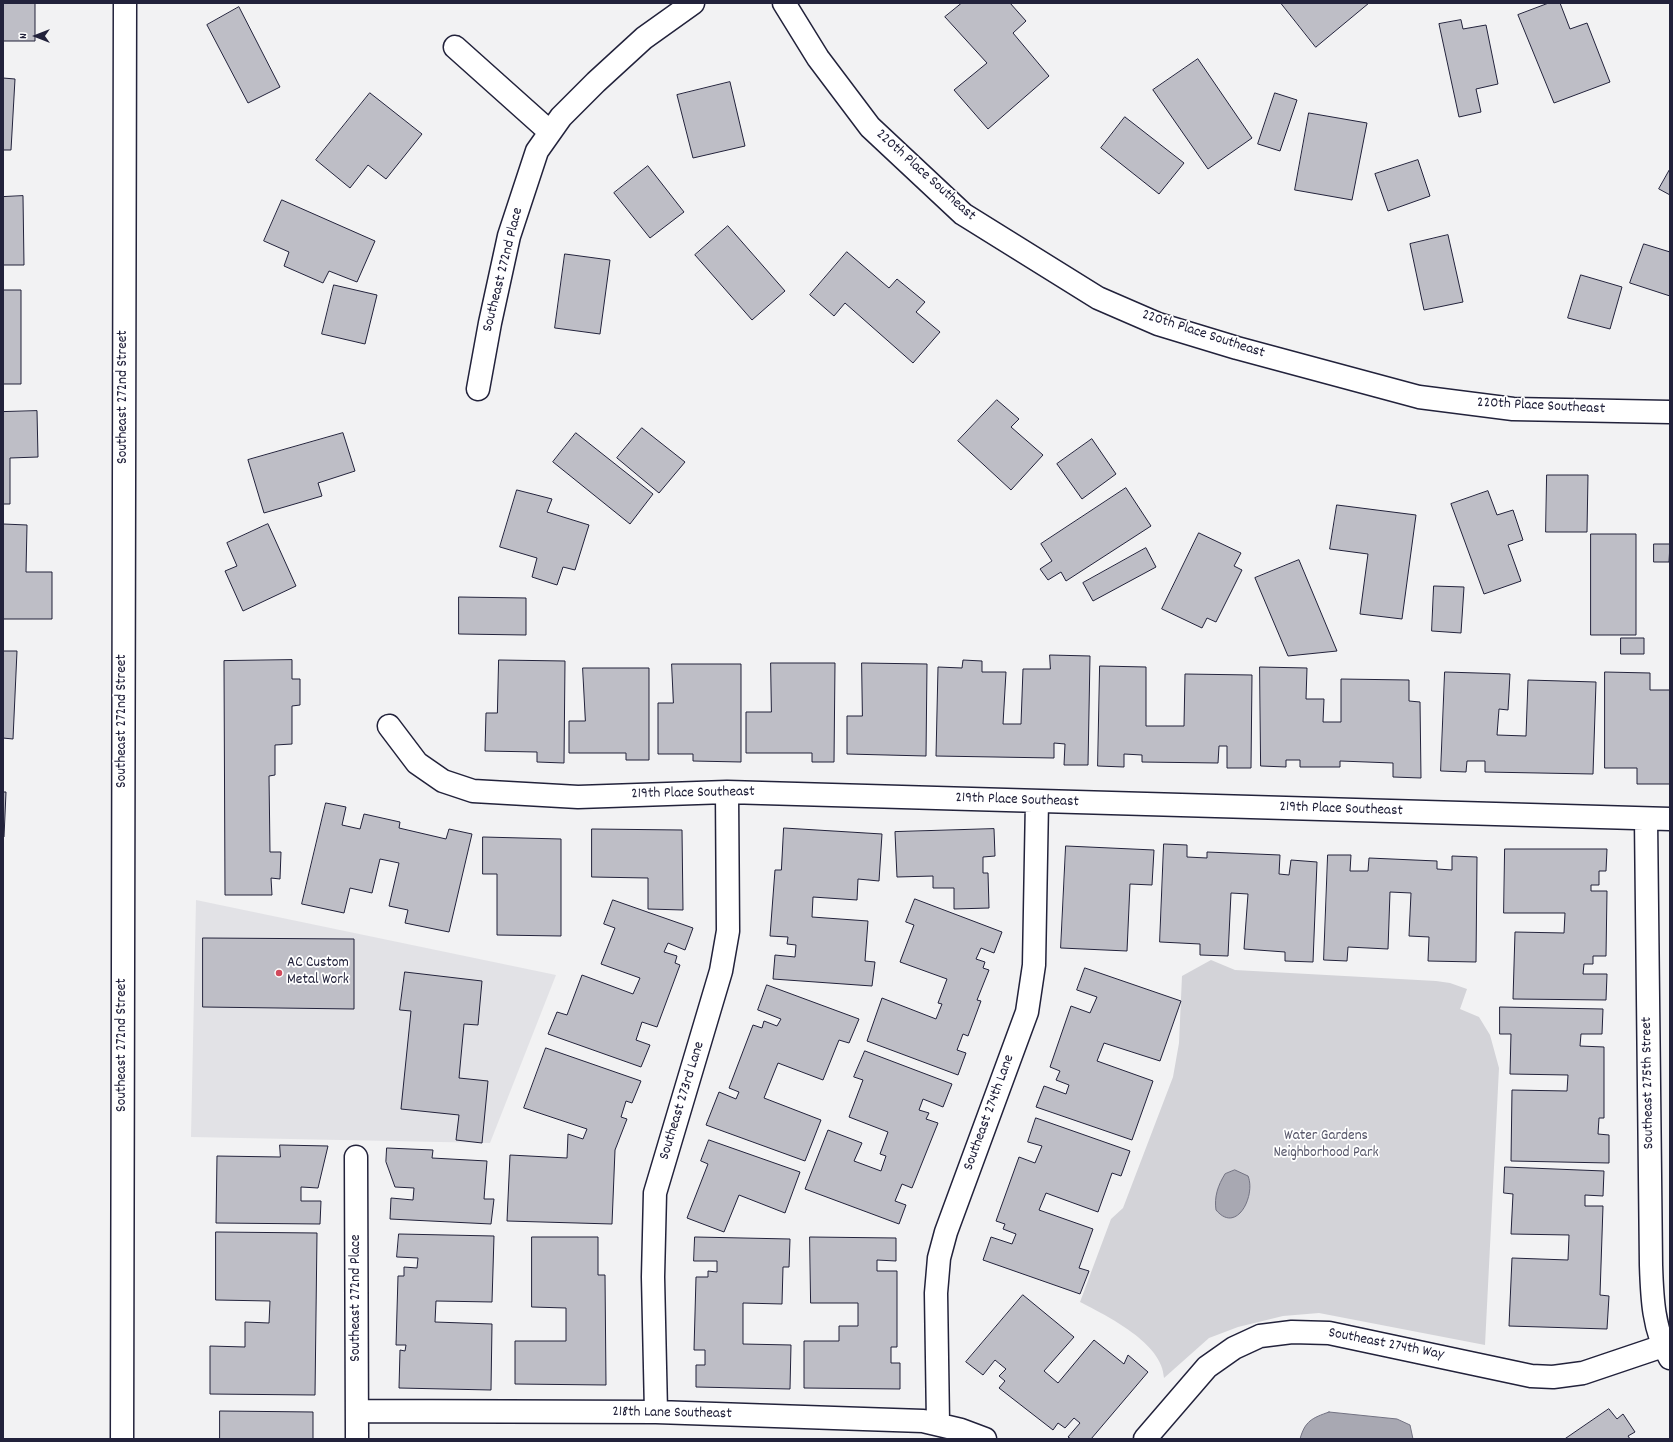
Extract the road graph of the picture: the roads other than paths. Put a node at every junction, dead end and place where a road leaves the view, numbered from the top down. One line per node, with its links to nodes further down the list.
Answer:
1 (125, 3): 18 (street, Southeast 272nd Street)
2 (693, 3): 5 (street, Southeast 272nd Place)
3 (784, 3): 7 (street, 220th Place Southeast)
4 (455, 47): 5 (street)
5 (550, 132): 6 (street, Southeast 272nd Place)
6 (478, 389)
7 (1670, 412)
8 (389, 726): 9 (street, 219th Place Southeast)
9 (727, 792): 10 (street, 219th Place Southeast); 16 (street, Southeast 273rd Lane)
10 (1036, 801): 11 (street, 219th Place Southeast); 17 (street, Southeast 274th Lane)
11 (1646, 819): 12 (street, 219th Place Southeast); 14 (street, Southeast 275th Street)
12 (1670, 819)
13 (356, 1157): 15 (street, Southeast 272nd Place)
14 (1666, 1352): 21 (street, Southeast 274th Way)
15 (357, 1411): 16 (street, 218th Lane Southeast); 19 (street, Southeast 272nd Place)
16 (656, 1412): 17 (street, 218th Lane Southeast)
17 (938, 1423): 20 (street, 218th Lane Southeast)
18 (122, 1439)
19 (357, 1439)
20 (985, 1439)
21 (1145, 1439)

